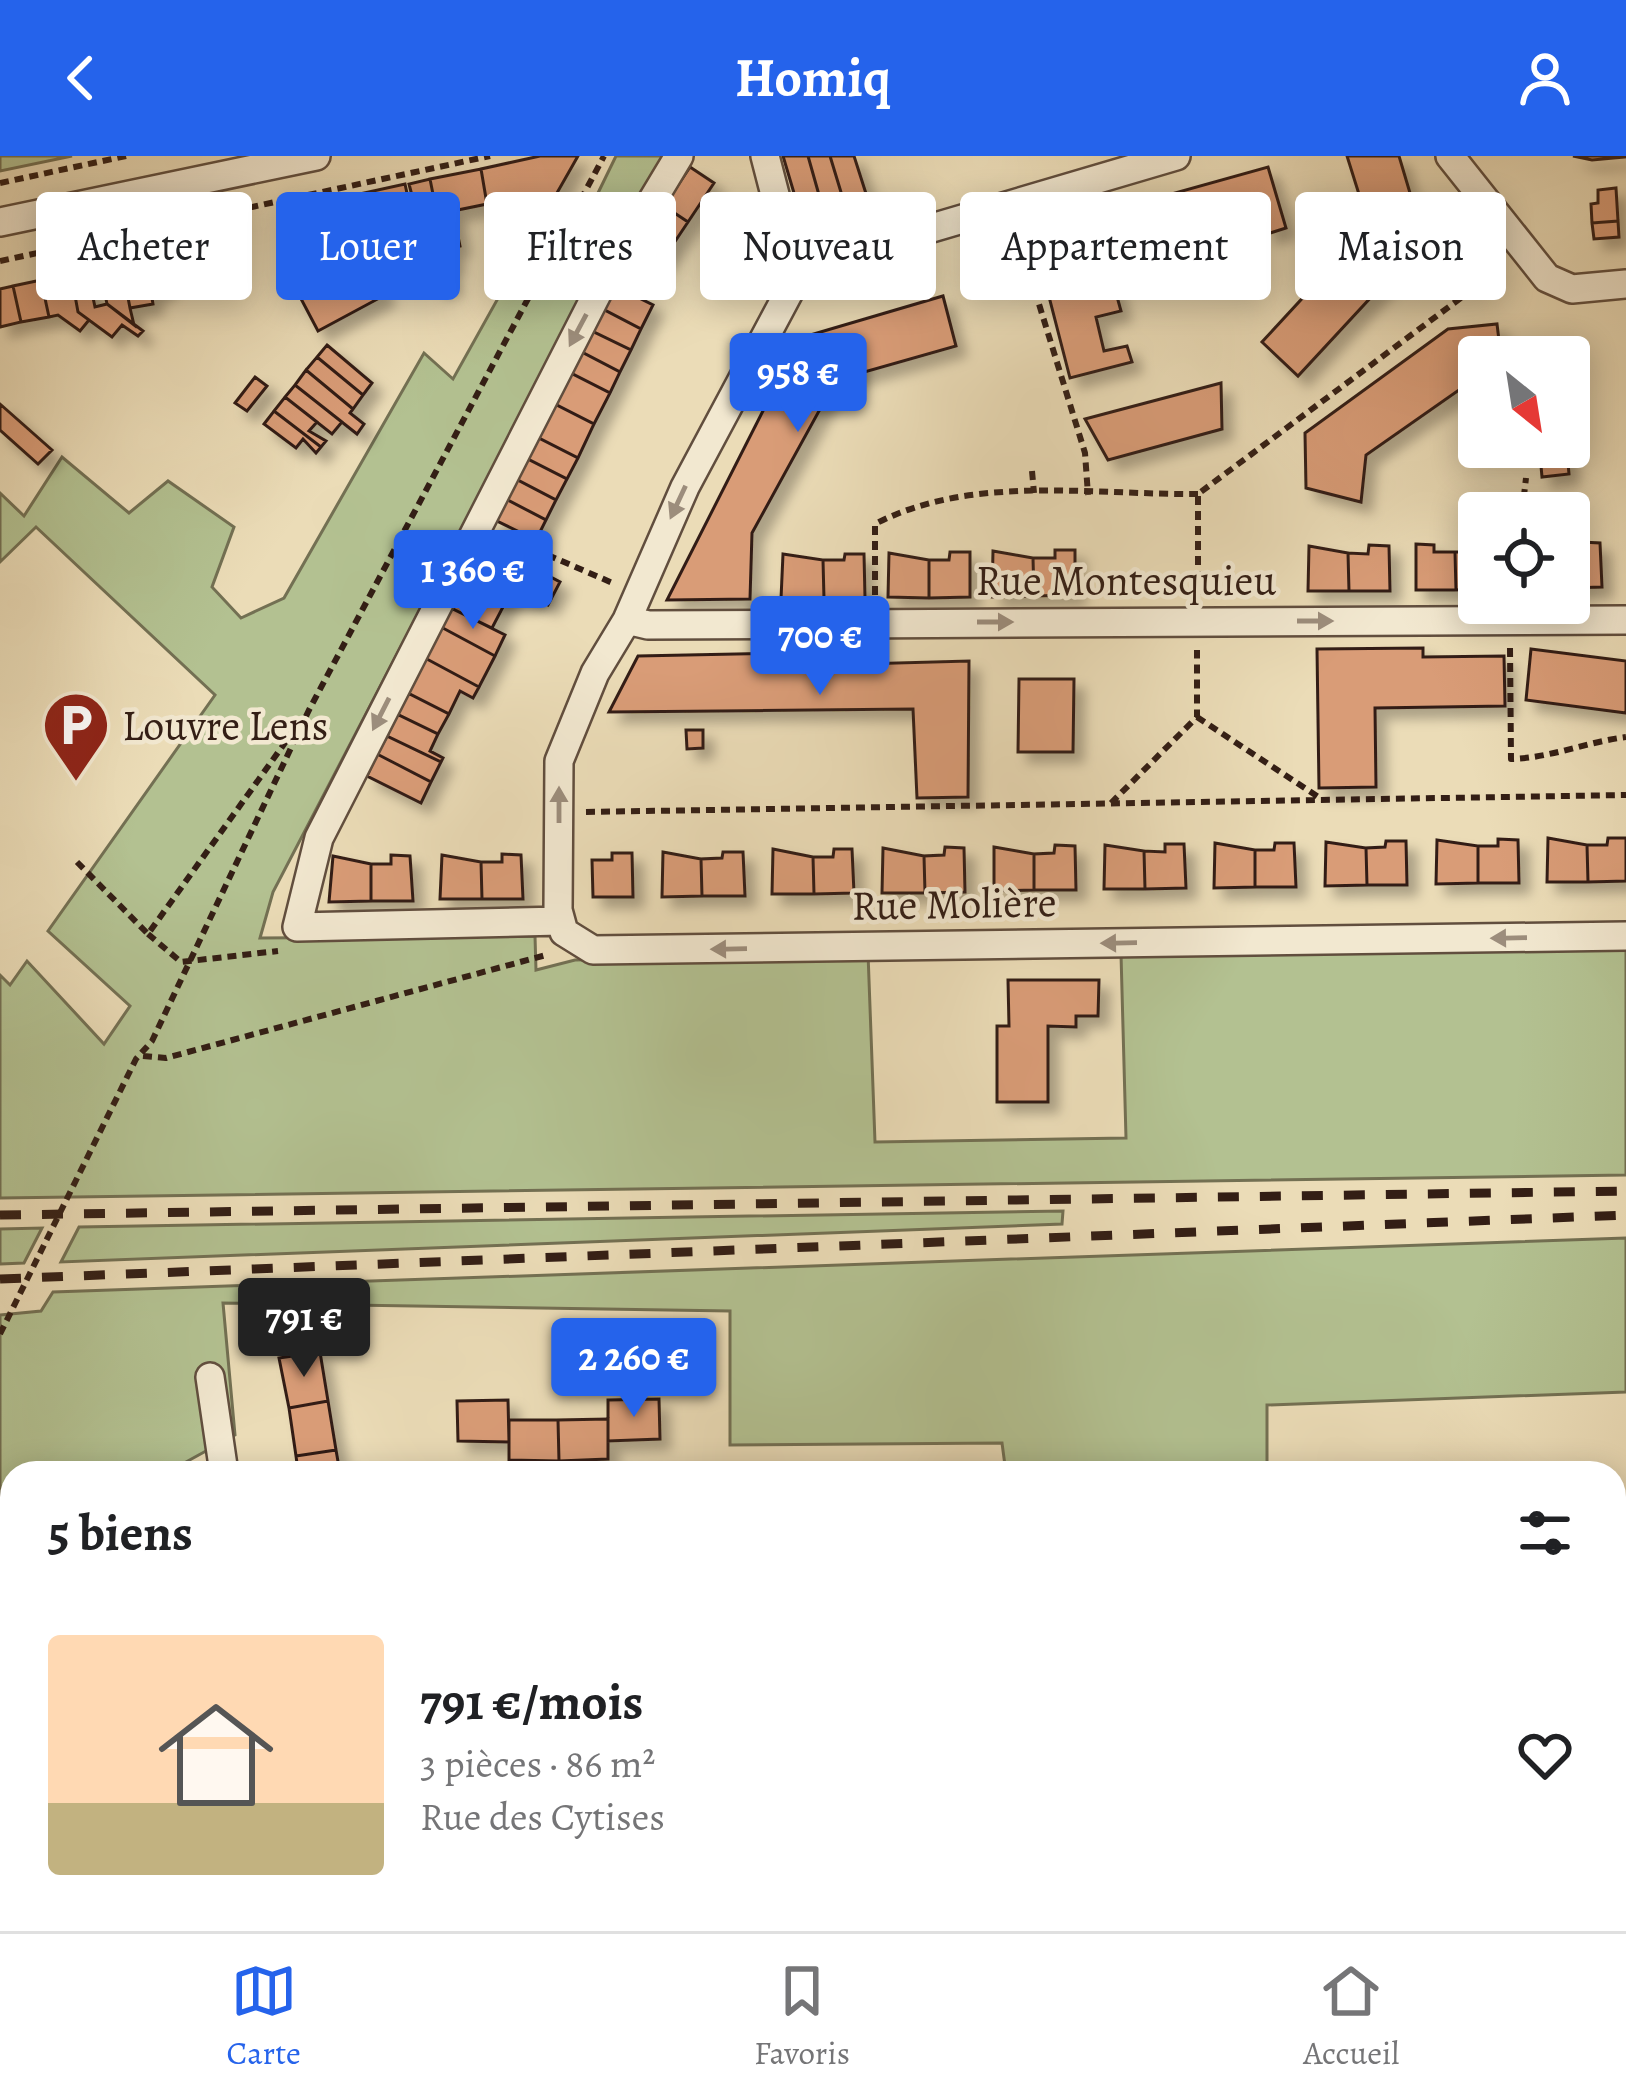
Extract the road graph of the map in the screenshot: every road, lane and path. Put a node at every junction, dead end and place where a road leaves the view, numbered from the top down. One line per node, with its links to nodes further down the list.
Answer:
1 (126, 156): 9 (path)
2 (316, 156): 11 (street)
3 (490, 156): 14 (path)
4 (604, 156): 33 (path)
5 (679, 156): 24 (street, one-way to 24)
6 (765, 156): 10 (street)
7 (1176, 156): 12 (street)
8 (1450, 156): 13 (street)
9 (0, 183)
10 (774, 192)
11 (0, 222)
12 (936, 227)
13 (1522, 252): 15 (street); 22 (path)
14 (0, 261)
15 (1626, 284)
16 (785, 300): 25 (street, one-way to 25)
17 (1038, 300): 23 (path)
18 (1032, 471): 21 (path)
19 (1526, 478): 20 (path)
20 (1524, 492)
21 (1034, 493): 23 (path); 30 (path)
22 (1198, 494): 23 (path); 31 (path)
23 (1088, 495)
24 (476, 523): 25 (path); 41 (street, Rue Molière, one-way to 41)
25 (637, 590): 26 (street)
26 (627, 620): 30 (street, Rue Montesquieu); 39 (street, one-way to 26)
27 (1590, 620): 28 (street, Rue Montesquieu)
28 (1626, 620)
29 (1458, 621): 31 (street, Rue Montesquieu, one-way to 29)
30 (875, 622): 31 (street, Rue Montesquieu, one-way to 31)
31 (1198, 622): 34 (path)
32 (1509, 624): 35 (path)
33 (309, 710): 42 (path); 45 (path)
34 (1197, 716): 37 (path); 38 (path)
35 (1626, 737)
36 (1626, 795): 37 (path)
37 (1323, 800): 38 (path)
38 (1111, 803): 39 (path)
39 (559, 813): 41 (street)
40 (77, 862): 42 (path)
41 (565, 931): 43 (street, Rue Molière, one-way to 41); 46 (path)
42 (148, 934): 45 (path)
43 (1626, 936)
44 (277, 951): 45 (path)
45 (190, 961): 46 (path)
46 (143, 1056): 47 (path)
47 (0, 1334)
48 (210, 1377): 49 (street)
49 (221, 1461)

